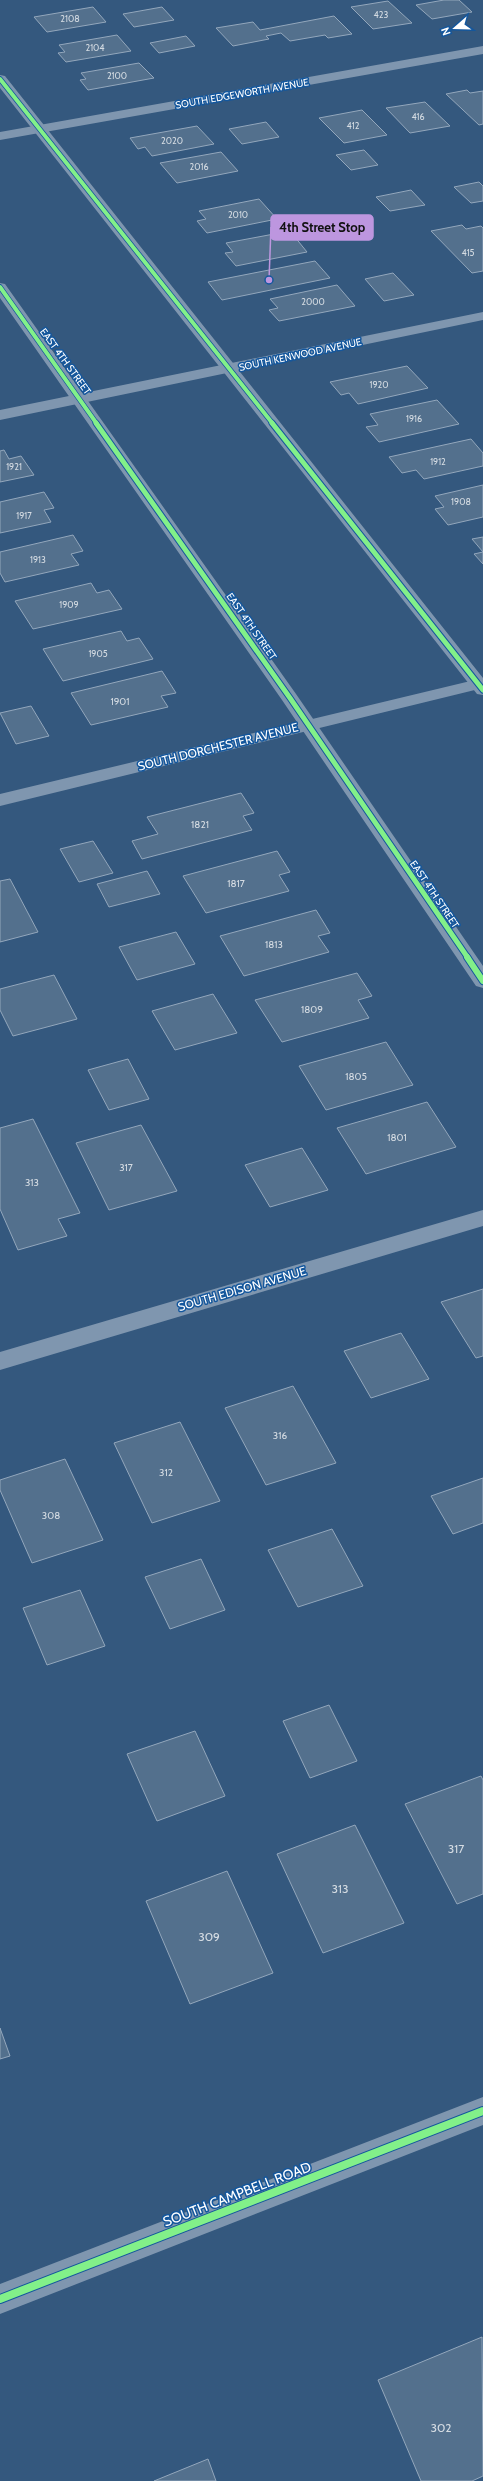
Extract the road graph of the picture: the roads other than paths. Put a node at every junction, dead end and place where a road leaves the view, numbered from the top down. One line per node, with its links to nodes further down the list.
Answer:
1 (483, 50): 3 (street, SOUTH EDGEWORTH AVENUE)
2 (0, 79): 3 (street)
3 (40, 129): 4 (street, SOUTH EDGEWORTH AVENUE); 7 (street)
4 (0, 136)
5 (0, 287): 8 (street, EAST 4TH STREET)
6 (483, 316): 7 (street, SOUTH KENWOOD AVENUE)
7 (230, 369): 8 (street, SOUTH KENWOOD AVENUE); 10 (street)
8 (80, 399): 9 (street, SOUTH KENWOOD AVENUE); 11 (street, EAST 4TH STREET)
9 (0, 415)
10 (482, 686): 11 (street, SOUTH DORCHESTER AVENUE)
11 (308, 725): 12 (street, SOUTH DORCHESTER AVENUE); 13 (street, EAST 4TH STREET)
12 (0, 800)
13 (483, 981)
14 (483, 1218): 15 (street, SOUTH EDISON AVENUE)
15 (0, 1361)
16 (483, 2111): 17 (street, SOUTH CAMPBELL ROAD)
17 (0, 2299)

